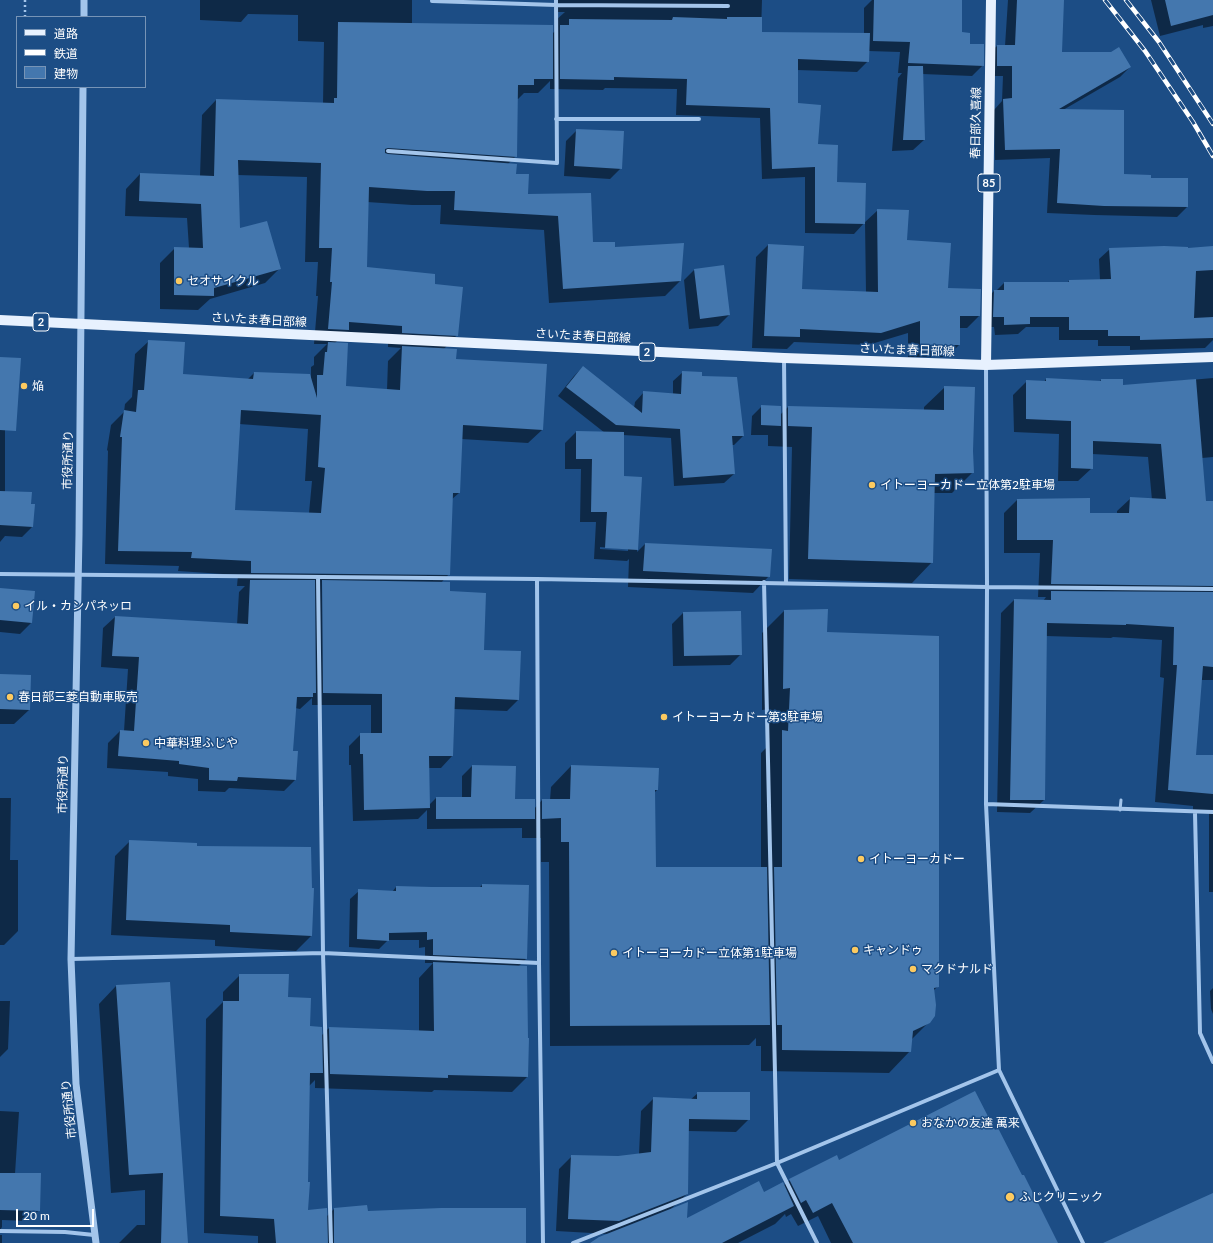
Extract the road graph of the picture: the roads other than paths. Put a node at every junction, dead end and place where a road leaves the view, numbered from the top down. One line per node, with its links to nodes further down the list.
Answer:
1 (84, 0): 7 (street)
2 (556, 0): 5 (street)
3 (991, 0): 16 (main road, 春日部久喜線 / 85)
4 (432, 1): 5 (street)
5 (556, 5): 6 (street); 9 (street)
6 (728, 6)
7 (84, 16)
8 (83, 88): 13 (street, 市役所通り)
9 (556, 119): 10 (street); 11 (street)
10 (699, 119)
11 (388, 151)
12 (0, 320): 13 (main road, さいたま春日部線 / 2)
13 (81, 324): 15 (main road, さいたま春日部線 / 2); 18 (street, 市役所通り)
14 (1213, 357): 16 (main road, さいたま春日部線 / 2)
15 (784, 358): 16 (main road, さいたま春日部線 / 2); 22 (street)
16 (986, 365): 23 (street)
17 (0, 574): 18 (street)
18 (78, 574): 19 (street); 31 (street, 市役所通り)
19 (318, 577): 20 (street); 30 (street)
20 (537, 579): 21 (street); 32 (street)
21 (764, 582): 22 (street); 35 (street)
22 (786, 583): 23 (street)
23 (987, 587): 24 (street); 26 (street)
24 (1213, 589)
25 (1121, 800): 27 (lane)
26 (986, 804): 27 (street); 34 (street)
27 (1120, 810): 29 (street)
28 (1213, 812): 29 (street)
29 (1195, 813): 33 (street)
30 (323, 953): 31 (street); 32 (street); 39 (street)
31 (71, 959): 37 (street, 市役所通り)
32 (539, 963): 40 (street)
33 (1213, 1062)
34 (999, 1070): 35 (street); 43 (street)
35 (777, 1163): 41 (street); 42 (street)
36 (0, 1231): 37 (street)
37 (94, 1235): 38 (street, 市役所通り)
38 (96, 1243)
39 (331, 1243)
40 (543, 1243)
41 (573, 1243)
42 (817, 1243)
43 (1083, 1243)

